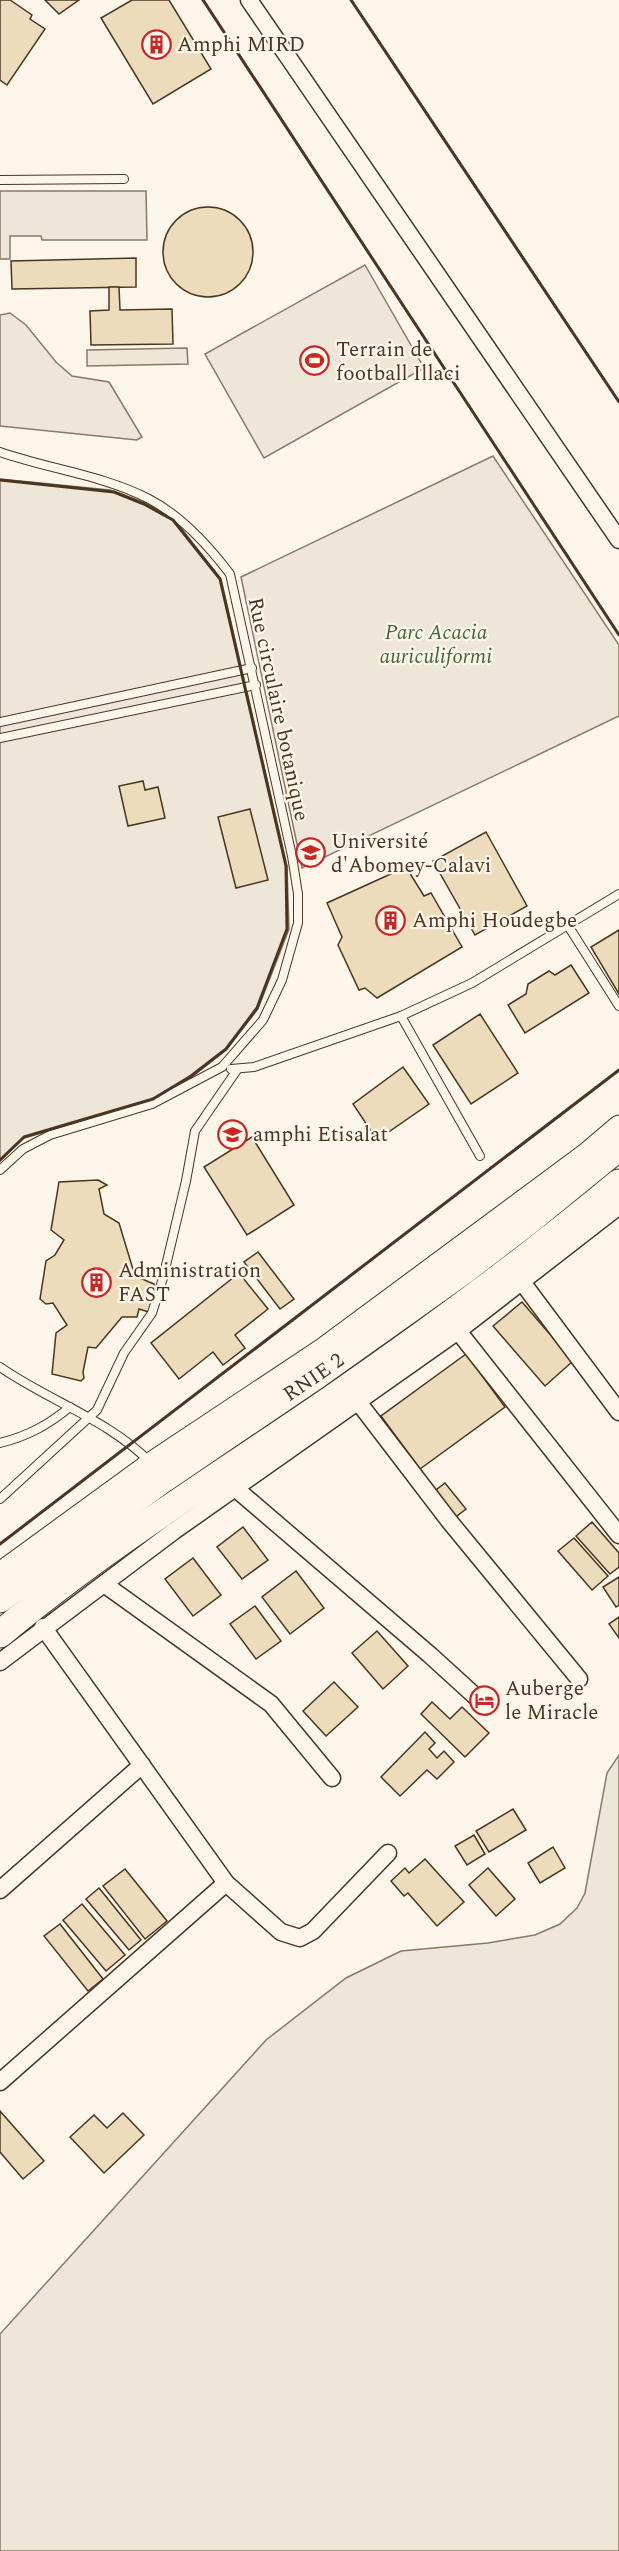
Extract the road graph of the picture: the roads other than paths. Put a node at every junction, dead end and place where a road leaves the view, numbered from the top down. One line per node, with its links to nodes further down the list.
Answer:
1 (249, 0): 5 (street)
2 (124, 179): 3 (lane)
3 (0, 180)
4 (0, 452): 6 (lane, Rue circulaire botanique)
5 (619, 540)
6 (252, 668): 7 (lane, Rue circulaire botanique); 8 (lane)
7 (256, 685): 9 (lane); 14 (lane, Rue circulaire botanique)
8 (0, 722)
9 (0, 738)
10 (619, 894): 11 (lane)
11 (567, 924): 12 (lane); 13 (lane)
12 (619, 1006)
13 (400, 1016): 15 (lane); 18 (lane)
14 (222, 1067): 15 (lane); 19 (lane, Rue circulaire botanique)
15 (237, 1070): 28 (lane)
16 (619, 1126): 30 (street)
17 (619, 1147): 30 (highway, RNIE 2 / RNIE 2)
18 (480, 1156)
19 (0, 1170)
20 (619, 1183): 30 (highway, RNIE 2 / RNIE 2)
21 (619, 1206): 22 (street)
22 (522, 1282): 23 (street); 27 (street)
23 (458, 1331): 25 (street); 33 (street)
24 (0, 1367): 26 (lane)
25 (359, 1402): 31 (street); 40 (street)
26 (70, 1407): 28 (lane); 29 (lane)
27 (619, 1412)
28 (87, 1418): 30 (lane); 32 (lane)
29 (0, 1443)
30 (168, 1484): 34 (street); 36 (highway, RNIE 2 / RNIE 2); 38 (highway, RNIE 2 / RNIE 2)
31 (235, 1488): 35 (street); 41 (street)
32 (0, 1499)
33 (619, 1535)
34 (0, 1573)
35 (104, 1584): 37 (street); 43 (street)
36 (0, 1599)
37 (43, 1628): 39 (street); 42 (street)
38 (0, 1634)
39 (0, 1662)
40 (579, 1679)
41 (486, 1706)
42 (142, 1766): 45 (street); 46 (street)
43 (332, 1778)
44 (388, 1852): 45 (street)
45 (226, 1883): 47 (street)
46 (0, 1890)
47 (0, 2082)

